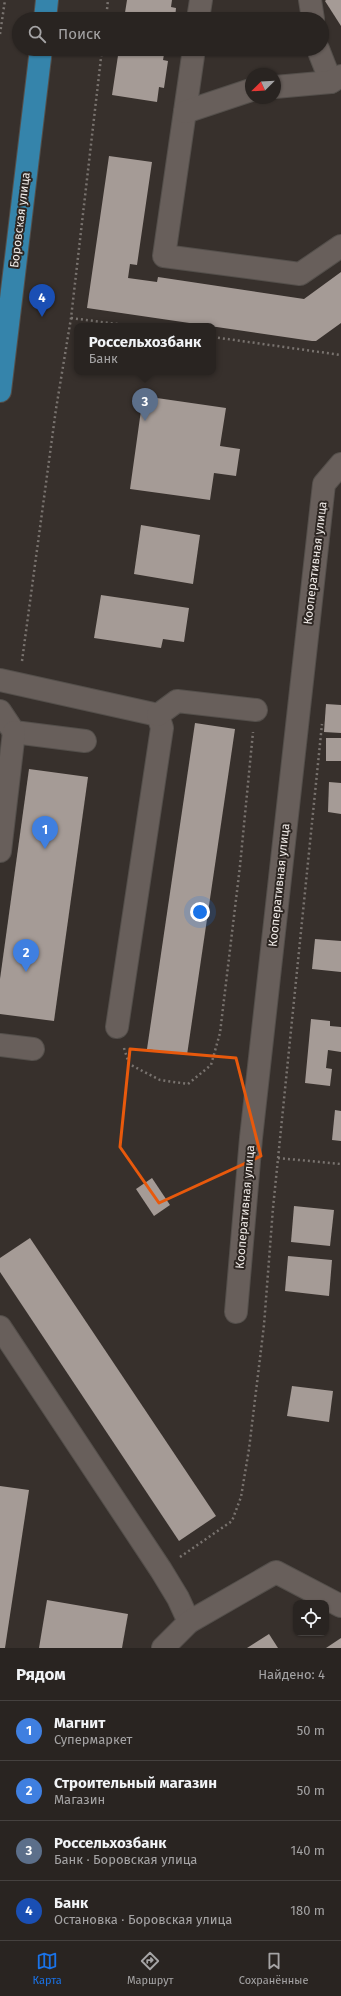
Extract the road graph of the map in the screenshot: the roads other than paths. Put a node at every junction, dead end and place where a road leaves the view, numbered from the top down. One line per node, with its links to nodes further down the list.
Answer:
1 (47, 0): 4 (main road)
2 (201, 0): 5 (street)
3 (310, 0): 6 (street)
4 (46, 12)
5 (199, 12)
6 (312, 12)
7 (40, 56): 15 (main road, Боровская улица)
8 (193, 56): 13 (street)
9 (322, 56): 10 (street)
10 (336, 79): 11 (street)
11 (281, 86)
12 (245, 92): 13 (street)
13 (185, 112): 14 (street)
14 (341, 246)
15 (0, 391)
16 (341, 464): 27 (street, Кооперативная улица)
17 (10, 681): 20 (street)
18 (0, 710): 21 (street)
19 (256, 710): 20 (street)
20 (158, 715): 24 (street)
21 (14, 732): 22 (street); 23 (street)
22 (85, 741)
23 (0, 851)
24 (117, 1026)
25 (0, 1045): 26 (street)
26 (33, 1049)
27 (236, 1312)
28 (0, 1327): 30 (street)
29 (341, 1606): 30 (street)
30 (190, 1622): 31 (street)
31 (163, 1648)

